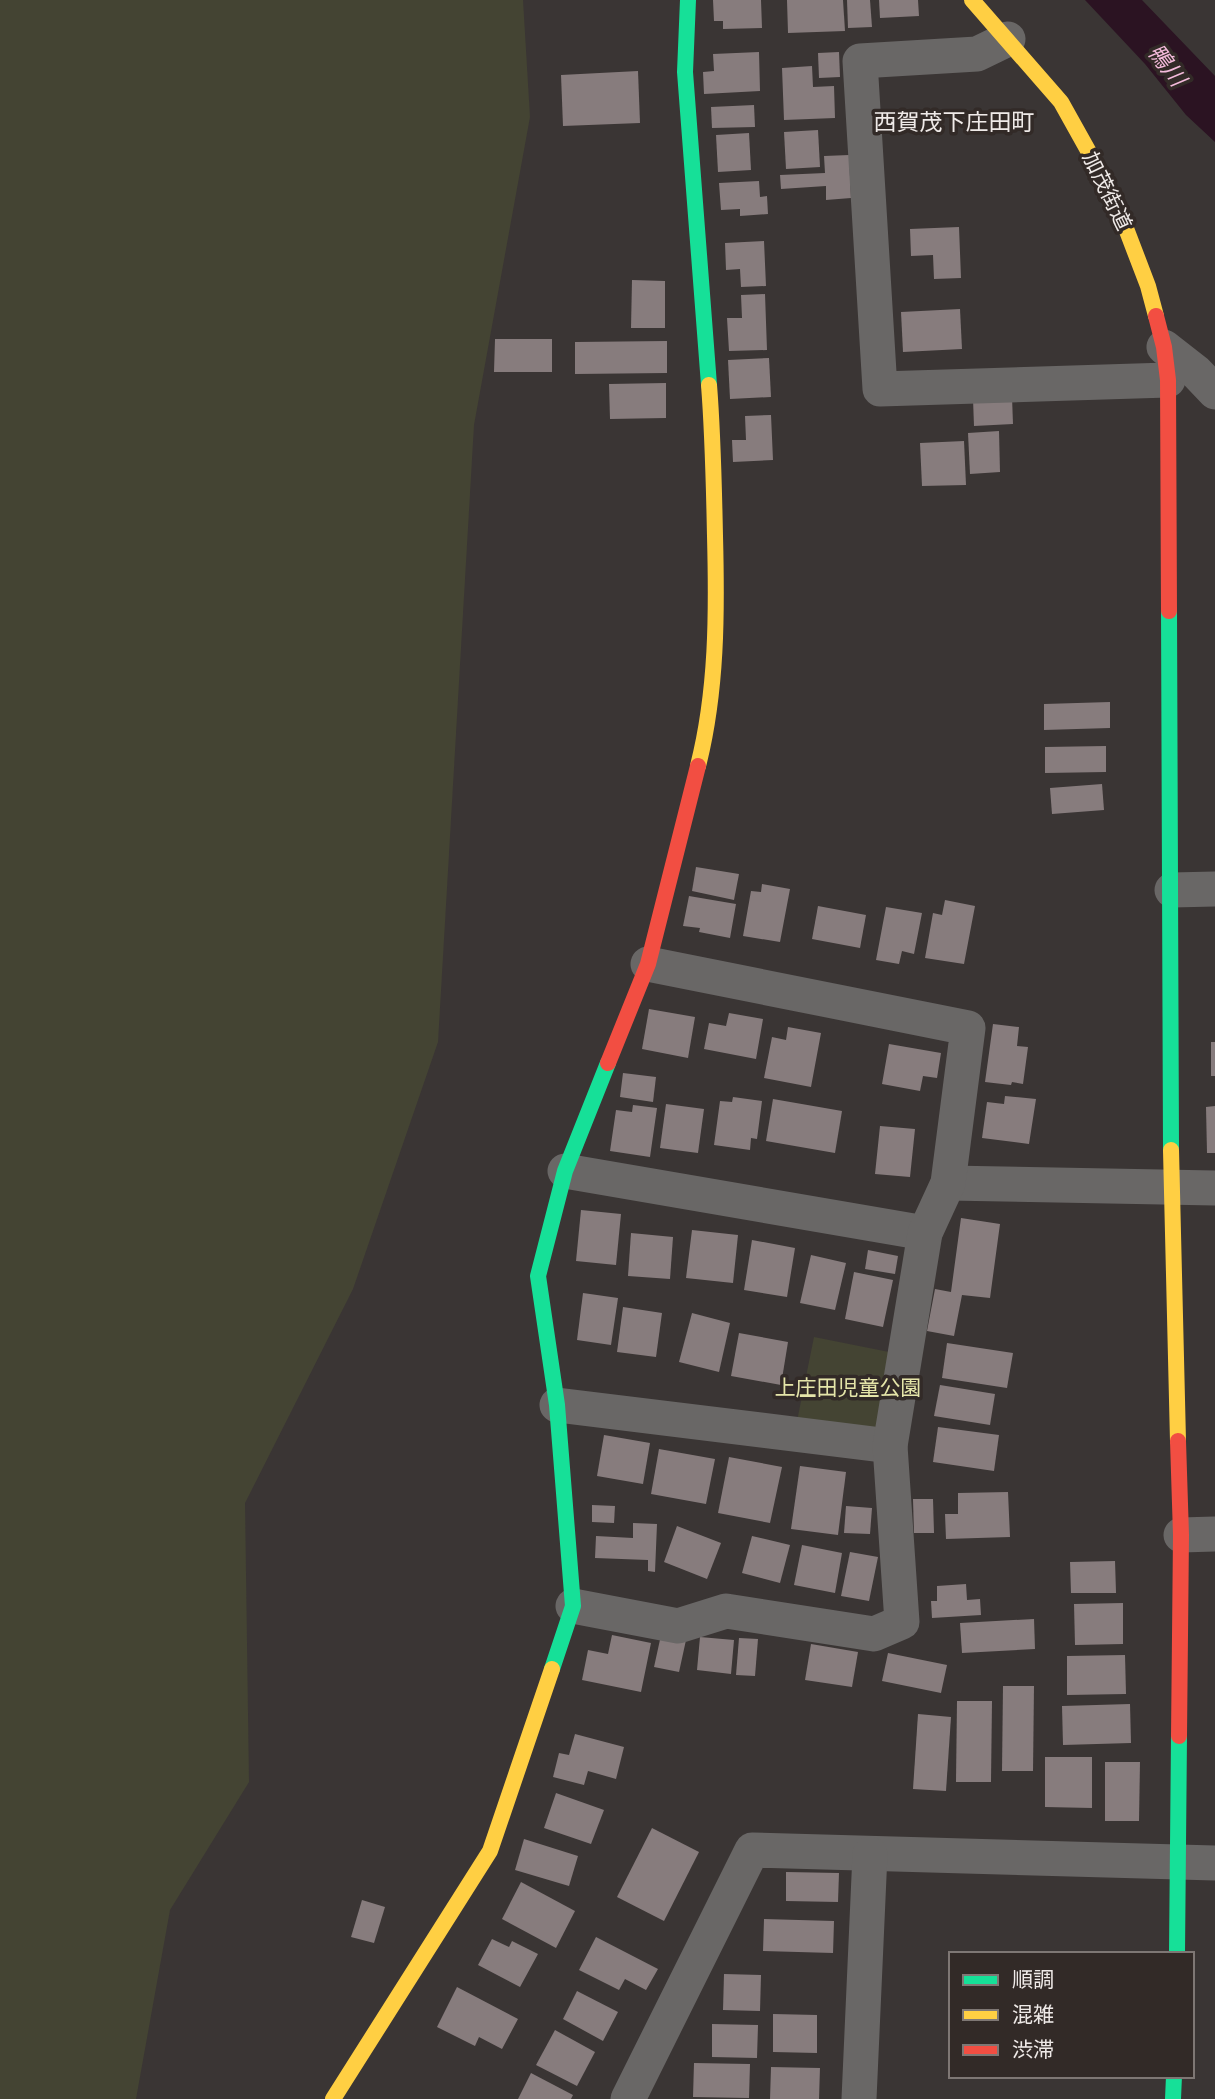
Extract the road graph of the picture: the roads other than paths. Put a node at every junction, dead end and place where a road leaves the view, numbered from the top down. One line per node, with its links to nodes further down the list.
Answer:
1 (688, 0): 8 (street)
2 (972, 0): 3 (street, 加茂街道)
3 (1008, 39): 4 (street, 加茂街道); 4 (street)
4 (1166, 364): 5 (street); 7 (street, 加茂街道)
5 (1215, 392)
6 (1215, 889): 7 (street)
7 (1172, 890): 12 (street, 加茂街道)
8 (648, 964): 9 (street); 10 (street)
9 (565, 1171): 13 (street); 14 (street)
10 (948, 1183): 12 (street); 13 (street)
11 (1215, 1188): 12 (street)
12 (1171, 1189): 17 (street, 加茂街道)
13 (925, 1233): 15 (street)
14 (557, 1405): 15 (street); 18 (street)
15 (890, 1446): 18 (street)
16 (1215, 1534): 17 (street)
17 (1181, 1535): 20 (street, 加茂街道)
18 (573, 1606): 24 (street)
19 (870, 1854): 20 (street); 25 (street); 26 (street)
20 (1179, 1861): 21 (street); 22 (street, 加茂街道)
21 (1215, 1863)
22 (1177, 1952)
23 (1174, 2078): 27 (street)
24 (334, 2099)
25 (628, 2099)
26 (859, 2099)
27 (1174, 2099)

